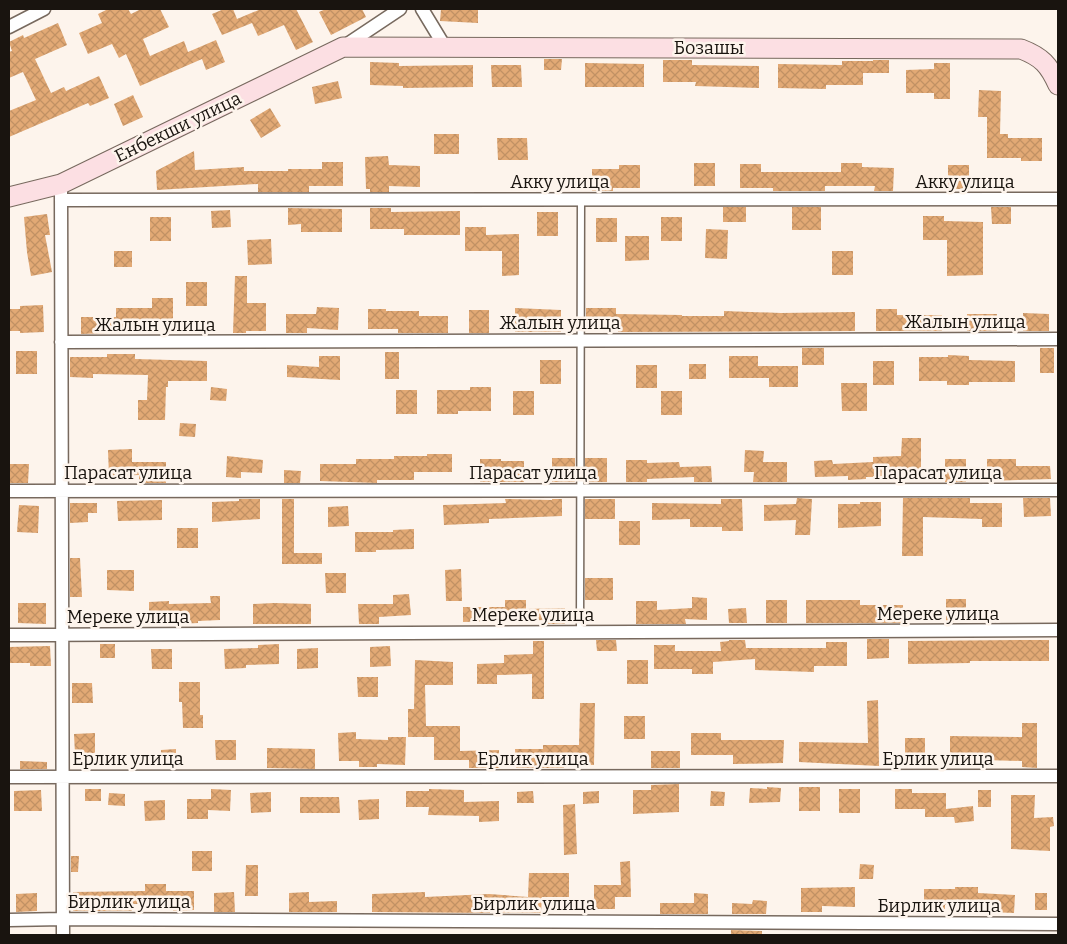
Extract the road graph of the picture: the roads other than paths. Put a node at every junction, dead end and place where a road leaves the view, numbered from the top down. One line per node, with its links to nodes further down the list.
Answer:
1 (44, 9): 4 (street)
2 (400, 9): 5 (street)
3 (422, 9): 6 (street)
4 (9, 27)
5 (343, 46): 6 (street, Бозашы); 8 (street, Енбекши улица)
6 (445, 47): 7 (street, Бозашы)
7 (1058, 85)
8 (61, 192): 9 (street, Енбекши улица); 10 (street, Акку улица); 14 (street)
9 (9, 197)
10 (581, 199): 11 (street, Акку улица); 13 (lane)
11 (1058, 199)
12 (1058, 339): 13 (street, Жалын улица)
13 (581, 341): 14 (street, Жалын улица); 15 (lane)
14 (61, 342): 18 (street)
15 (581, 490): 16 (street, Парасат улица); 18 (street, Парасат улица); 20 (lane)
16 (1058, 490)
17 (9, 491): 18 (street, Парасат улица)
18 (62, 491): 22 (street)
19 (1058, 630): 20 (street, Мереке улица)
20 (580, 633): 22 (street, Мереке улица)
21 (9, 635): 22 (street, Мереке улица)
22 (62, 635): 25 (street)
23 (1058, 776): 25 (street, Ерлик улица)
24 (9, 777): 25 (street, Ерлик улица)
25 (63, 777): 26 (street)
26 (63, 919): 27 (street, Бирлик улица); 28 (street, Бирлик улица); 29 (street)
27 (9, 920)
28 (1058, 924)
29 (63, 935)

